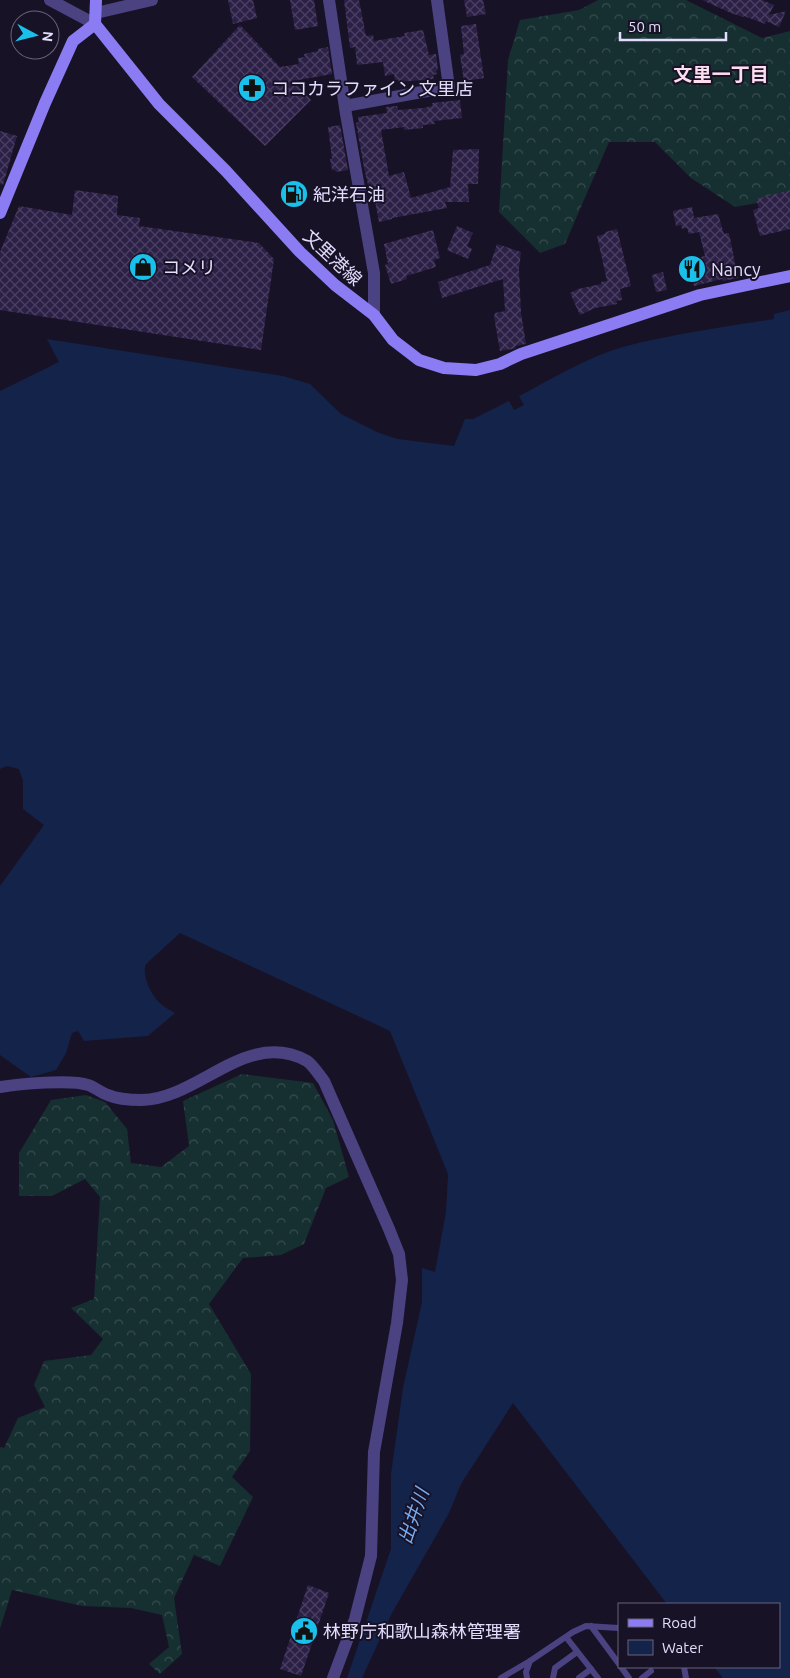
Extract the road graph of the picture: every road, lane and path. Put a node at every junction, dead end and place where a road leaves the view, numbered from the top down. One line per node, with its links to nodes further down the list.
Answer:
1 (50, 0): 5 (street)
2 (152, 0): 5 (street)
3 (330, 0): 6 (street)
4 (437, 0): 6 (street)
5 (96, 12): 7 (main road); 9 (main road, 文里港線)
6 (345, 106): 9 (street)
7 (0, 213)
8 (790, 276): 9 (main road, 文里港線)
9 (374, 314)
10 (2, 1089): 19 (street)
11 (590, 1626): 12 (lane); 13 (lane); 16 (lane)
12 (618, 1628)
13 (566, 1636): 14 (lane); 15 (lane)
14 (577, 1652): 17 (lane); 22 (lane)
15 (530, 1661): 20 (lane); 21 (lane)
16 (618, 1663)
17 (591, 1669): 23 (lane); 24 (lane)
18 (651, 1671): 25 (lane)
19 (333, 1678)
20 (501, 1678)
21 (526, 1678)
22 (553, 1678)
23 (579, 1678)
24 (598, 1678)
25 (642, 1678)

